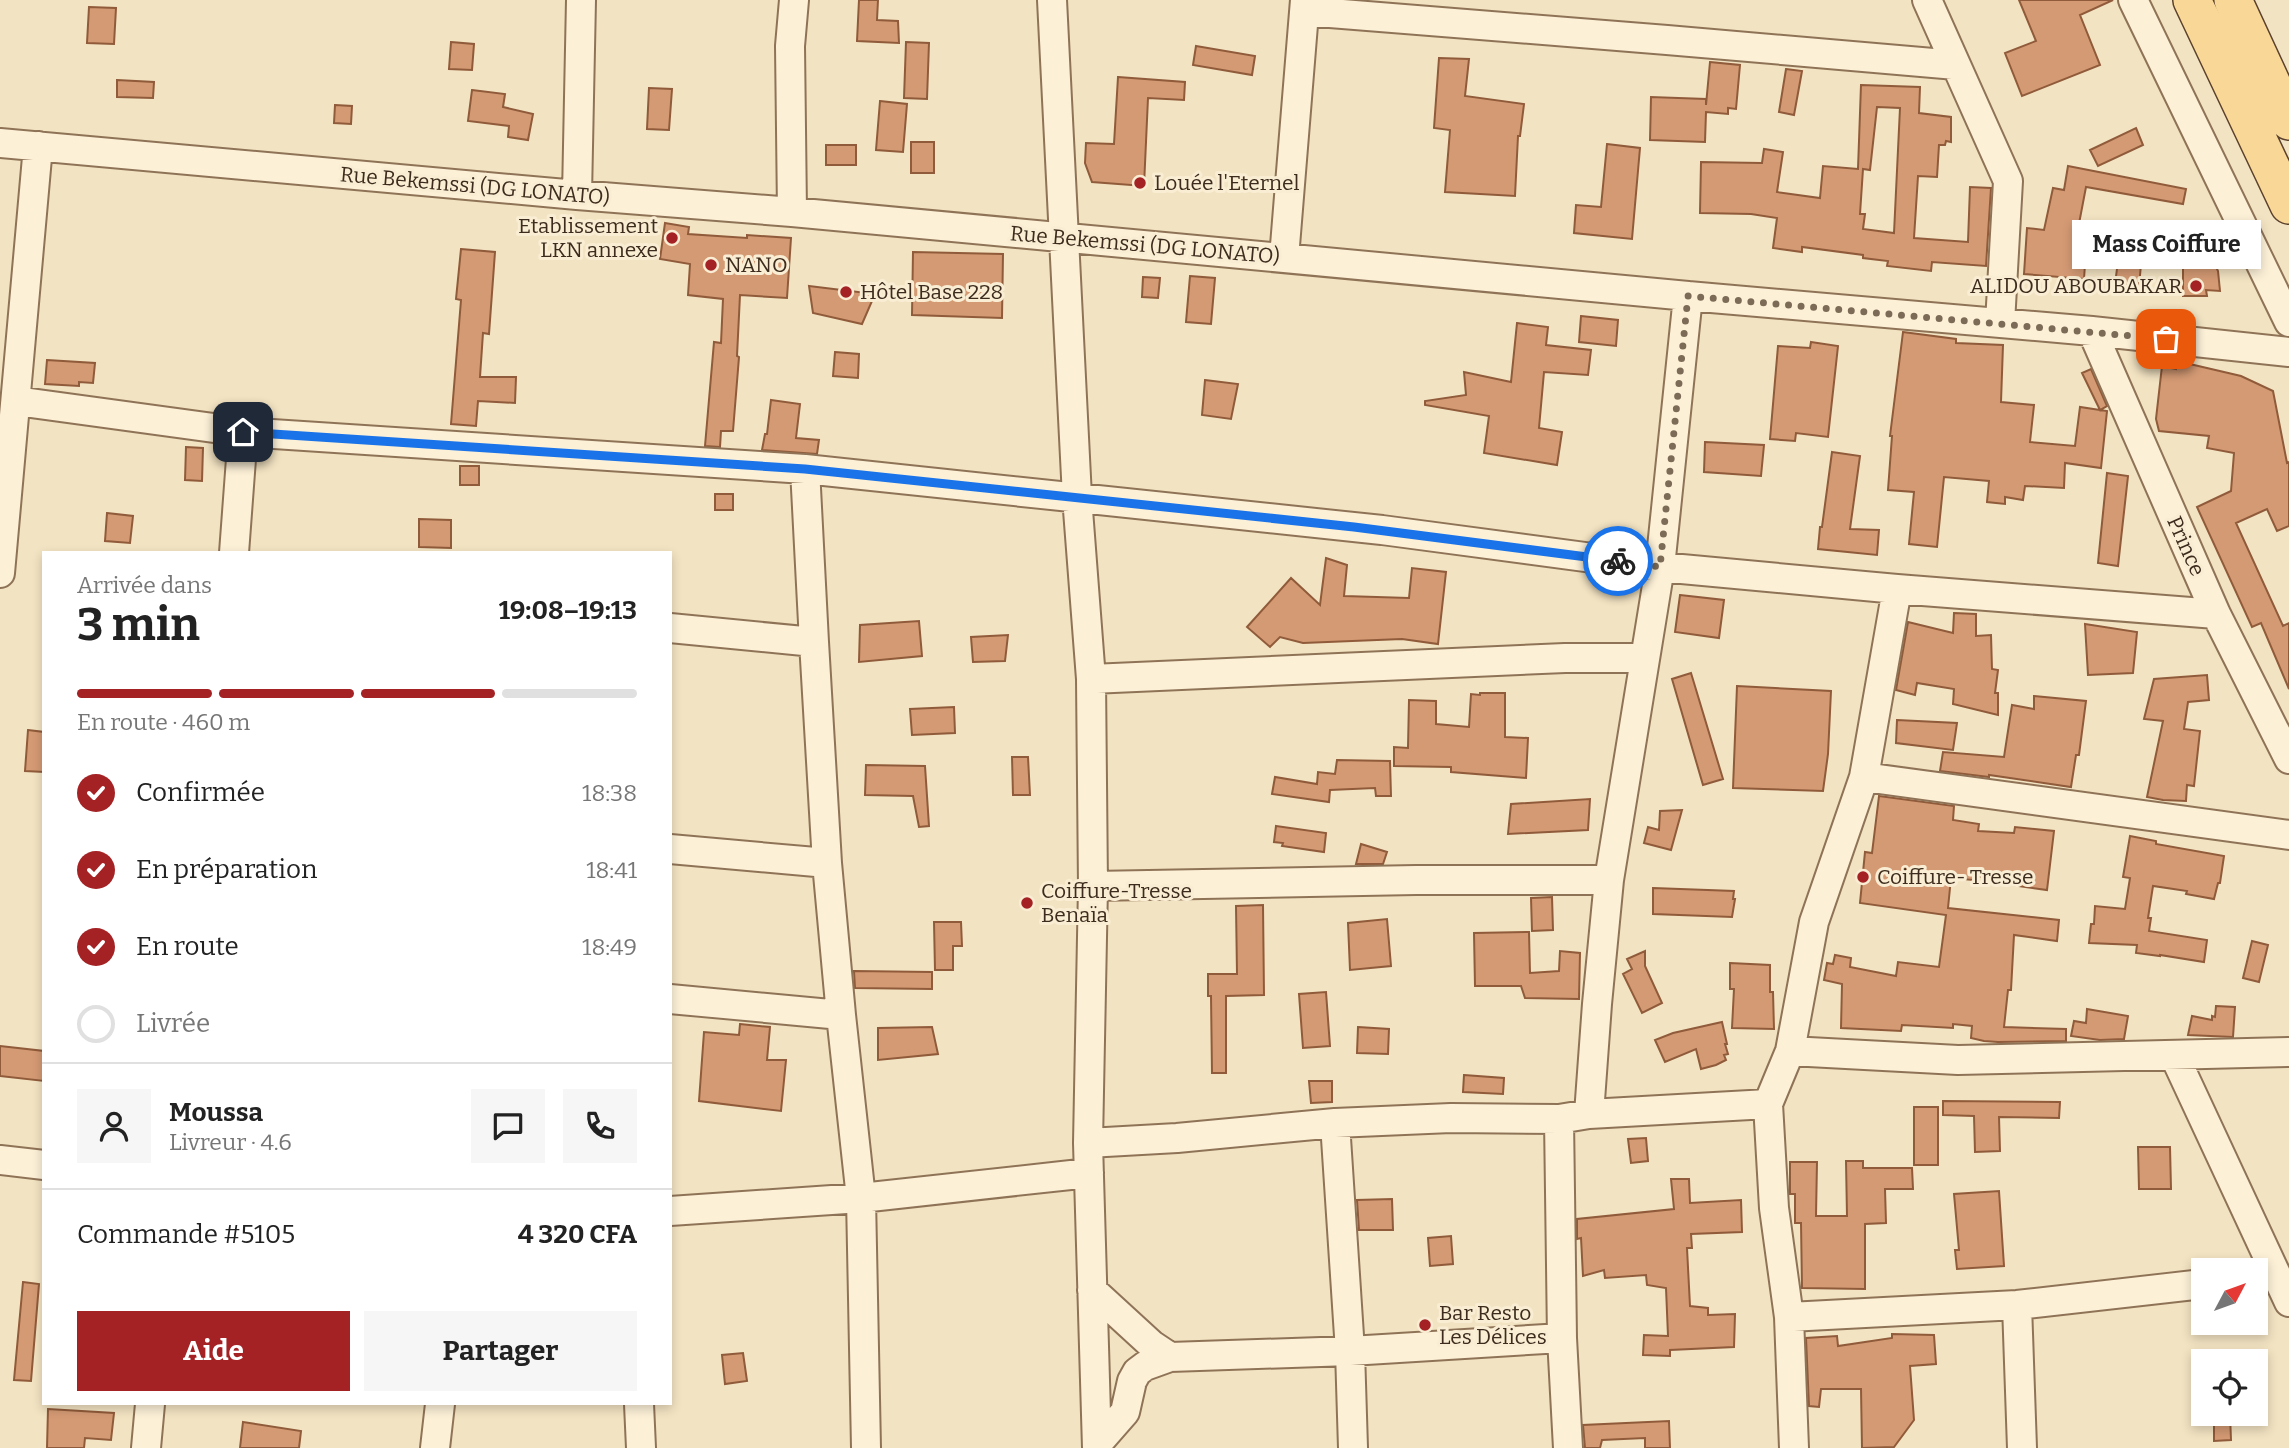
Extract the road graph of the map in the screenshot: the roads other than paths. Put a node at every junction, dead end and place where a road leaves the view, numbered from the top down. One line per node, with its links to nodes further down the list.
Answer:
1 (581, 0): 13 (street)
2 (794, 0): 15 (street)
3 (1052, 0): 16 (street)
4 (1927, 0): 9 (street)
5 (2133, 0): 19 (street)
6 (2192, 0): 14 (main road)
7 (2233, 0): 10 (main road)
8 (1305, 6): 9 (street); 17 (street)
9 (1956, 65): 20 (street)
10 (2285, 104)
11 (0, 144): 12 (street, Rue Bekemssi (DG LONATO))
12 (38, 146): 13 (street, Rue Bekemssi (DG LONATO)); 23 (street)
13 (577, 195): 15 (street, Rue Bekemssi (DG LONATO))
14 (2289, 205)
15 (792, 212): 16 (street, Rue Bekemssi (DG LONATO))
16 (1063, 237): 17 (street, Rue Bekemssi (DG LONATO)); 26 (street)
17 (1284, 258): 18 (street, Rue Bekemssi (DG LONATO))
18 (1688, 296): 20 (street, Rue Bekemssi (DG LONATO)); 28 (street)
19 (2289, 322)
20 (2000, 323): 21 (street, Rue Bekemssi (DG LONATO))
21 (2092, 331): 22 (street, Rue Bekemssi (DG LONATO)); 31 (street, Prince)
22 (2289, 352)
23 (16, 401): 24 (street); 29 (street)
24 (243, 432): 25 (street); 27 (street)
25 (805, 469): 26 (street); 33 (street)
26 (1076, 497): 28 (street); 35 (street)
27 (234, 551)
28 (1660, 567): 30 (street); 34 (street)
29 (0, 573)
30 (1897, 589): 31 (street); 37 (street)
31 (2216, 614): 36 (street, Prince)
32 (672, 628): 33 (street)
33 (814, 642): 40 (street)
34 (1645, 658): 35 (street); 41 (street)
35 (1091, 679): 42 (street)
36 (2286, 744)
37 (1864, 777): 38 (street); 45 (street)
38 (2289, 835)
39 (672, 849): 40 (street)
40 (827, 863): 44 (street)
41 (1609, 880): 42 (street); 49 (street)
42 (1093, 886): 52 (street)
43 (672, 999): 44 (street)
44 (841, 1015): 56 (street)
45 (1790, 1051): 47 (street); 48 (street)
46 (2289, 1052): 47 (street)
47 (2174, 1055): 59 (street)
48 (1768, 1104): 49 (street); 62 (street)
49 (1589, 1114): 50 (street)
50 (1559, 1119): 51 (street); 63 (street)
51 (1335, 1123): 52 (street); 64 (street)
52 (1088, 1143): 55 (street)
53 (0, 1160): 54 (street)
54 (42, 1165)
55 (1089, 1173): 56 (street); 60 (street)
56 (861, 1198): 57 (street); 73 (street)
57 (672, 1211)
58 (2191, 1285): 61 (street)
59 (2274, 1287)
60 (1092, 1290): 65 (street); 69 (street)
61 (2017, 1305): 62 (street); 77 (street)
62 (1789, 1317): 76 (street)
63 (1562, 1338): 64 (street); 75 (street)
64 (1350, 1351): 65 (street); 74 (street)
65 (1170, 1357): 69 (street)
66 (150, 1405): 70 (street)
67 (440, 1405): 71 (street)
68 (639, 1405): 72 (street)
69 (1097, 1446)
70 (146, 1448)
71 (435, 1448)
72 (641, 1448)
73 (866, 1448)
74 (1353, 1448)
75 (1568, 1448)
76 (1794, 1448)
77 (2022, 1448)

